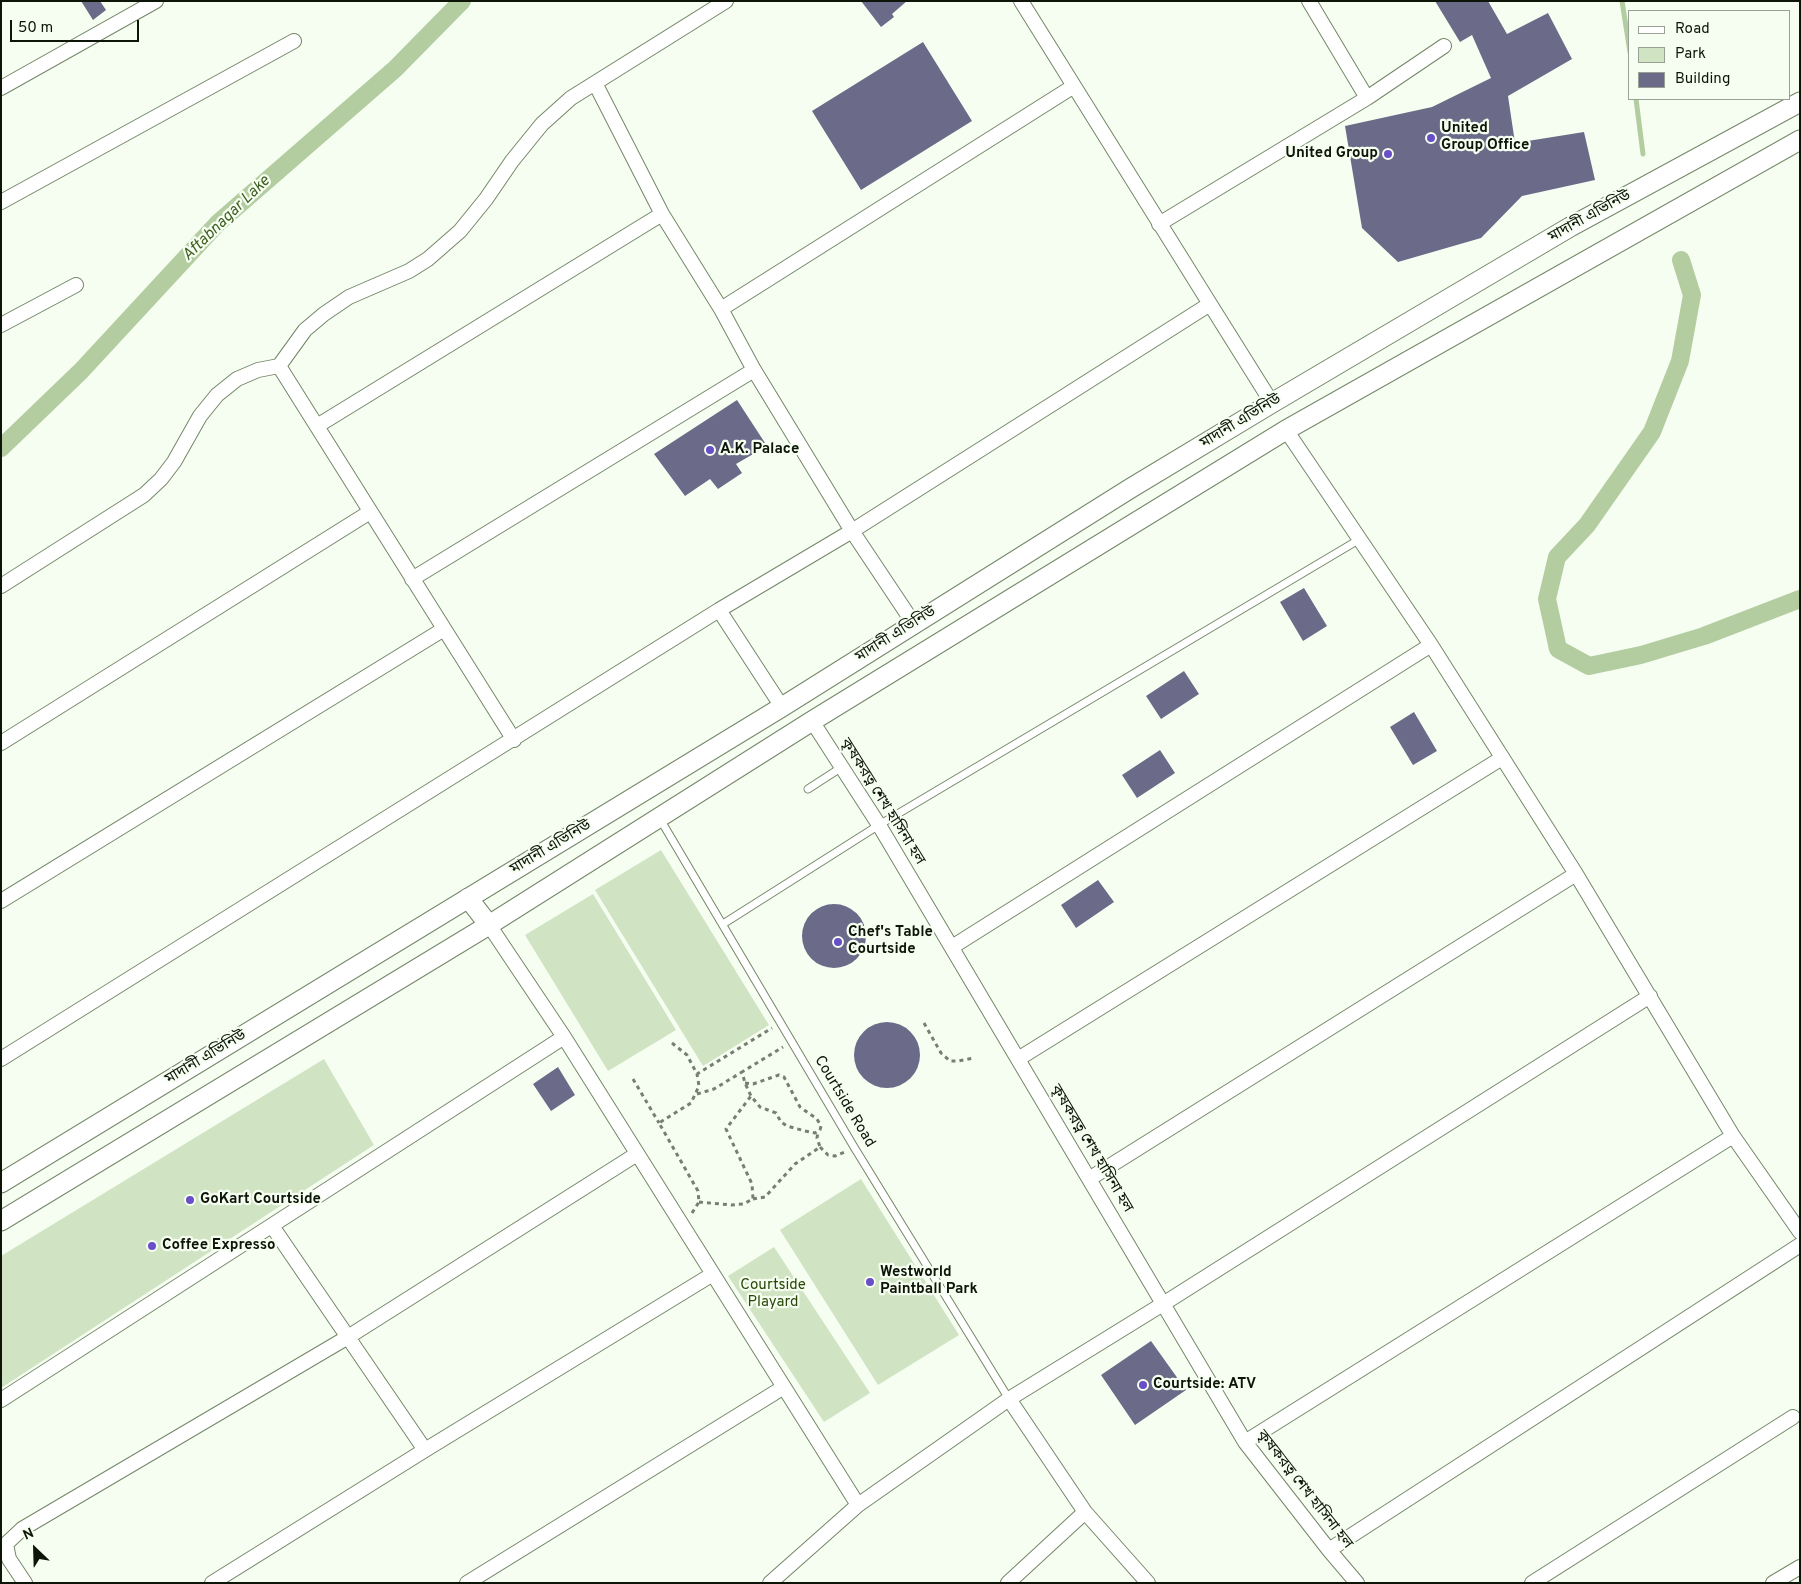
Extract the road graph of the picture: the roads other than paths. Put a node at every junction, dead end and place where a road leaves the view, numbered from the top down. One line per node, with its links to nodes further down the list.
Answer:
1 (156, 1): 9 (street)
2 (726, 1): 7 (street)
3 (1021, 1): 8 (street)
4 (1309, 1): 10 (street)
5 (294, 41): 13 (street)
6 (1444, 46): 10 (street)
7 (595, 83): 14 (street); 20 (street)
8 (1074, 86): 15 (street); 18 (street)
9 (1, 88)
10 (1368, 98): 15 (street)
11 (1800, 102): 22 (main road, মাদানী এভিনিউ)
12 (1800, 140): 24 (main road, মাদানী এভিনিউ)
13 (1, 202)
14 (662, 214): 18 (street); 23 (street)
15 (1159, 224): 17 (street)
16 (76, 285): 19 (street)
17 (1210, 304): 22 (street); 26 (street)
18 (722, 309): 21 (street)
19 (1, 325)
20 (280, 366): 23 (street); 29 (street)
21 (754, 370): 26 (street); 28 (street)
22 (1272, 403): 31 (main road, মাদানী এভিনিউ)
23 (317, 426): 25 (street)
24 (1286, 430): 27 (street); 35 (main road, মাদানী এভিনিউ)
25 (370, 512): 28 (street); 37 (street)
26 (852, 531): 30 (street); 31 (street)
27 (1360, 538): 33 (street); 43 (lane)
28 (412, 579): 32 (street)
29 (1, 586)
30 (719, 610): 34 (street); 36 (street)
31 (914, 624): 34 (main road, মাদানী এভিনিউ)
32 (444, 629): 36 (street); 46 (street)
33 (1431, 645): 38 (street); 49 (street)
34 (782, 707): 41 (main road, মাদানী এভিনিউ)
35 (812, 721): 39 (street, কৃষকরত্ন শেখ হাসিনা হল); 42 (main road, মাদানী এভিনিউ)
36 (514, 740): 52 (street)
37 (1, 743)
38 (1502, 758): 44 (street); 53 (street)
39 (842, 767): 40 (lane); 43 (street, কৃষকরত্ন শেখ হাসিনা হল)
40 (808, 789)
41 (642, 792): 42 (main road); 45 (main road, মাদানী এভিনিউ)
42 (659, 816): 47 (lane, Courtside Road); 48 (main road, মাদানী এভিনিউ)
43 (879, 825): 47 (lane); 49 (street, কৃষকরত্ন শেখ হাসিনা হল)
44 (1576, 874): 50 (street); 56 (street)
45 (468, 898): 48 (main road); 57 (main road, মাদানী এভিনিউ)
46 (1, 901)
47 (723, 924): 66 (lane, Courtside Road)
48 (489, 925): 51 (street); 58 (main road, মাদানী এভিনিউ)
49 (952, 947): 53 (street, কৃষকরত্ন শেখ হাসিনা হল)
50 (1650, 996): 54 (street); 63 (street)
51 (564, 1037): 55 (street); 59 (street)
52 (1, 1059)
53 (1018, 1059): 56 (street, কৃষকরত্ন শেখ হাসিনা হল)
54 (1733, 1136): 60 (street); 69 (street)
55 (637, 1154): 62 (street); 64 (street)
56 (1089, 1180): 63 (street, কৃষকরত্ন শেখ হাসিনা হল)
57 (1, 1183)
58 (1, 1221)
59 (272, 1226): 64 (street); 67 (street)
60 (1800, 1232)
61 (1800, 1245): 73 (street)
62 (713, 1274): 65 (street); 70 (street)
63 (1164, 1304): 66 (street); 69 (street, কৃষকরত্ন শেখ হাসিনা হল)
64 (348, 1337): 70 (street); 75 (street)
65 (784, 1386): 71 (street); 77 (street)
66 (1009, 1399): 71 (street); 72 (street)
67 (1, 1400)
68 (1793, 1417): 82 (street)
69 (1245, 1442): 73 (street, কৃষকরত্ন শেখ হাসিনা হল)
70 (425, 1450): 76 (street)
71 (858, 1505): 78 (street)
72 (1085, 1512): 79 (street); 80 (street)
73 (1329, 1550): 81 (street, কৃষকরত্ন শেখ হাসিনা হল)
74 (1800, 1567): 83 (street)
75 (25, 1583)
76 (212, 1583)
77 (467, 1583)
78 (770, 1583)
79 (1008, 1583)
80 (1148, 1583)
81 (1357, 1583)
82 (1532, 1583)
83 (1773, 1583)

